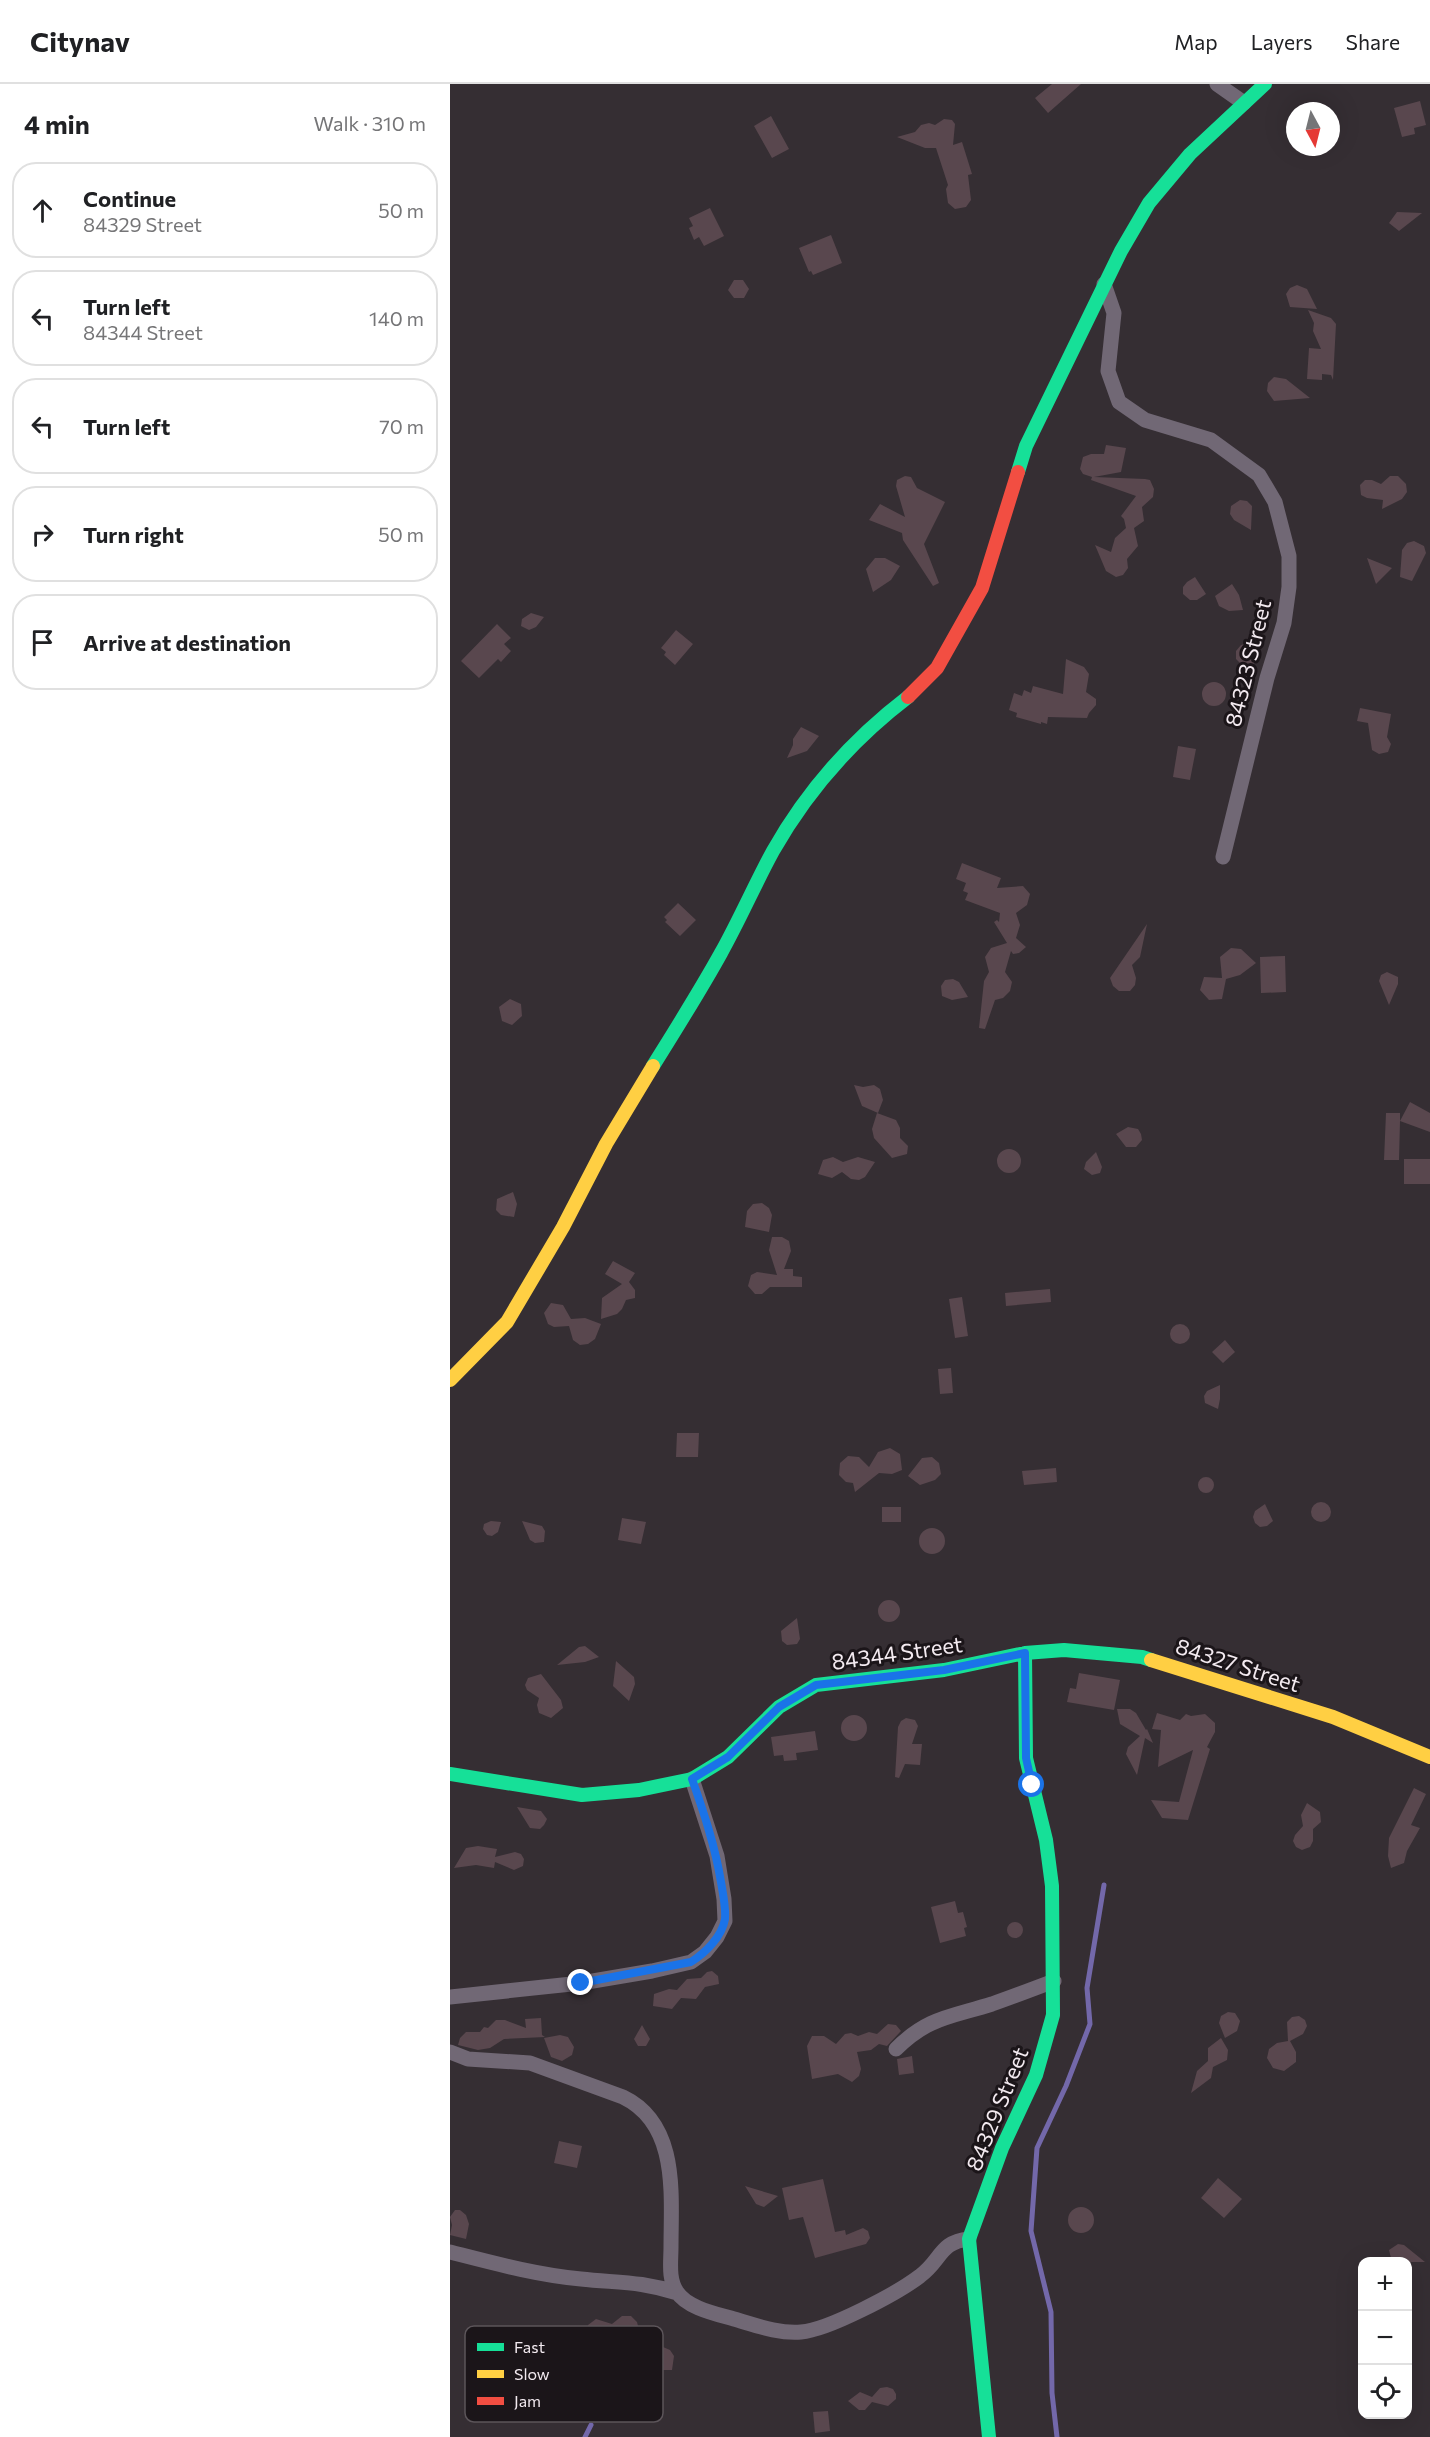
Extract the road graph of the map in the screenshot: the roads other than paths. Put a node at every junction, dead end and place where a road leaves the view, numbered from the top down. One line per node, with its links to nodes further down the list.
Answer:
1 (1217, 84): 3 (street)
2 (1265, 84): 3 (street)
3 (1244, 102): 4 (street)
4 (1104, 284): 5 (street, 84323 Street); 6 (street)
5 (1223, 857)
6 (450, 1380)
7 (1025, 1653): 8 (street, 84327 Street); 10 (street, 84344 Street); 11 (street, 84329 Street)
8 (1430, 1757)
9 (450, 1774): 10 (street, 84344 Street)
10 (692, 1779): 12 (street)
11 (1054, 1981): 13 (street); 15 (street, 84329 Street)
12 (450, 1997)
13 (896, 2049)
14 (450, 2052): 17 (street)
15 (969, 2239): 17 (street); 18 (street, 84329 Street)
16 (450, 2252): 17 (street)
17 (677, 2293)
18 (989, 2437)

